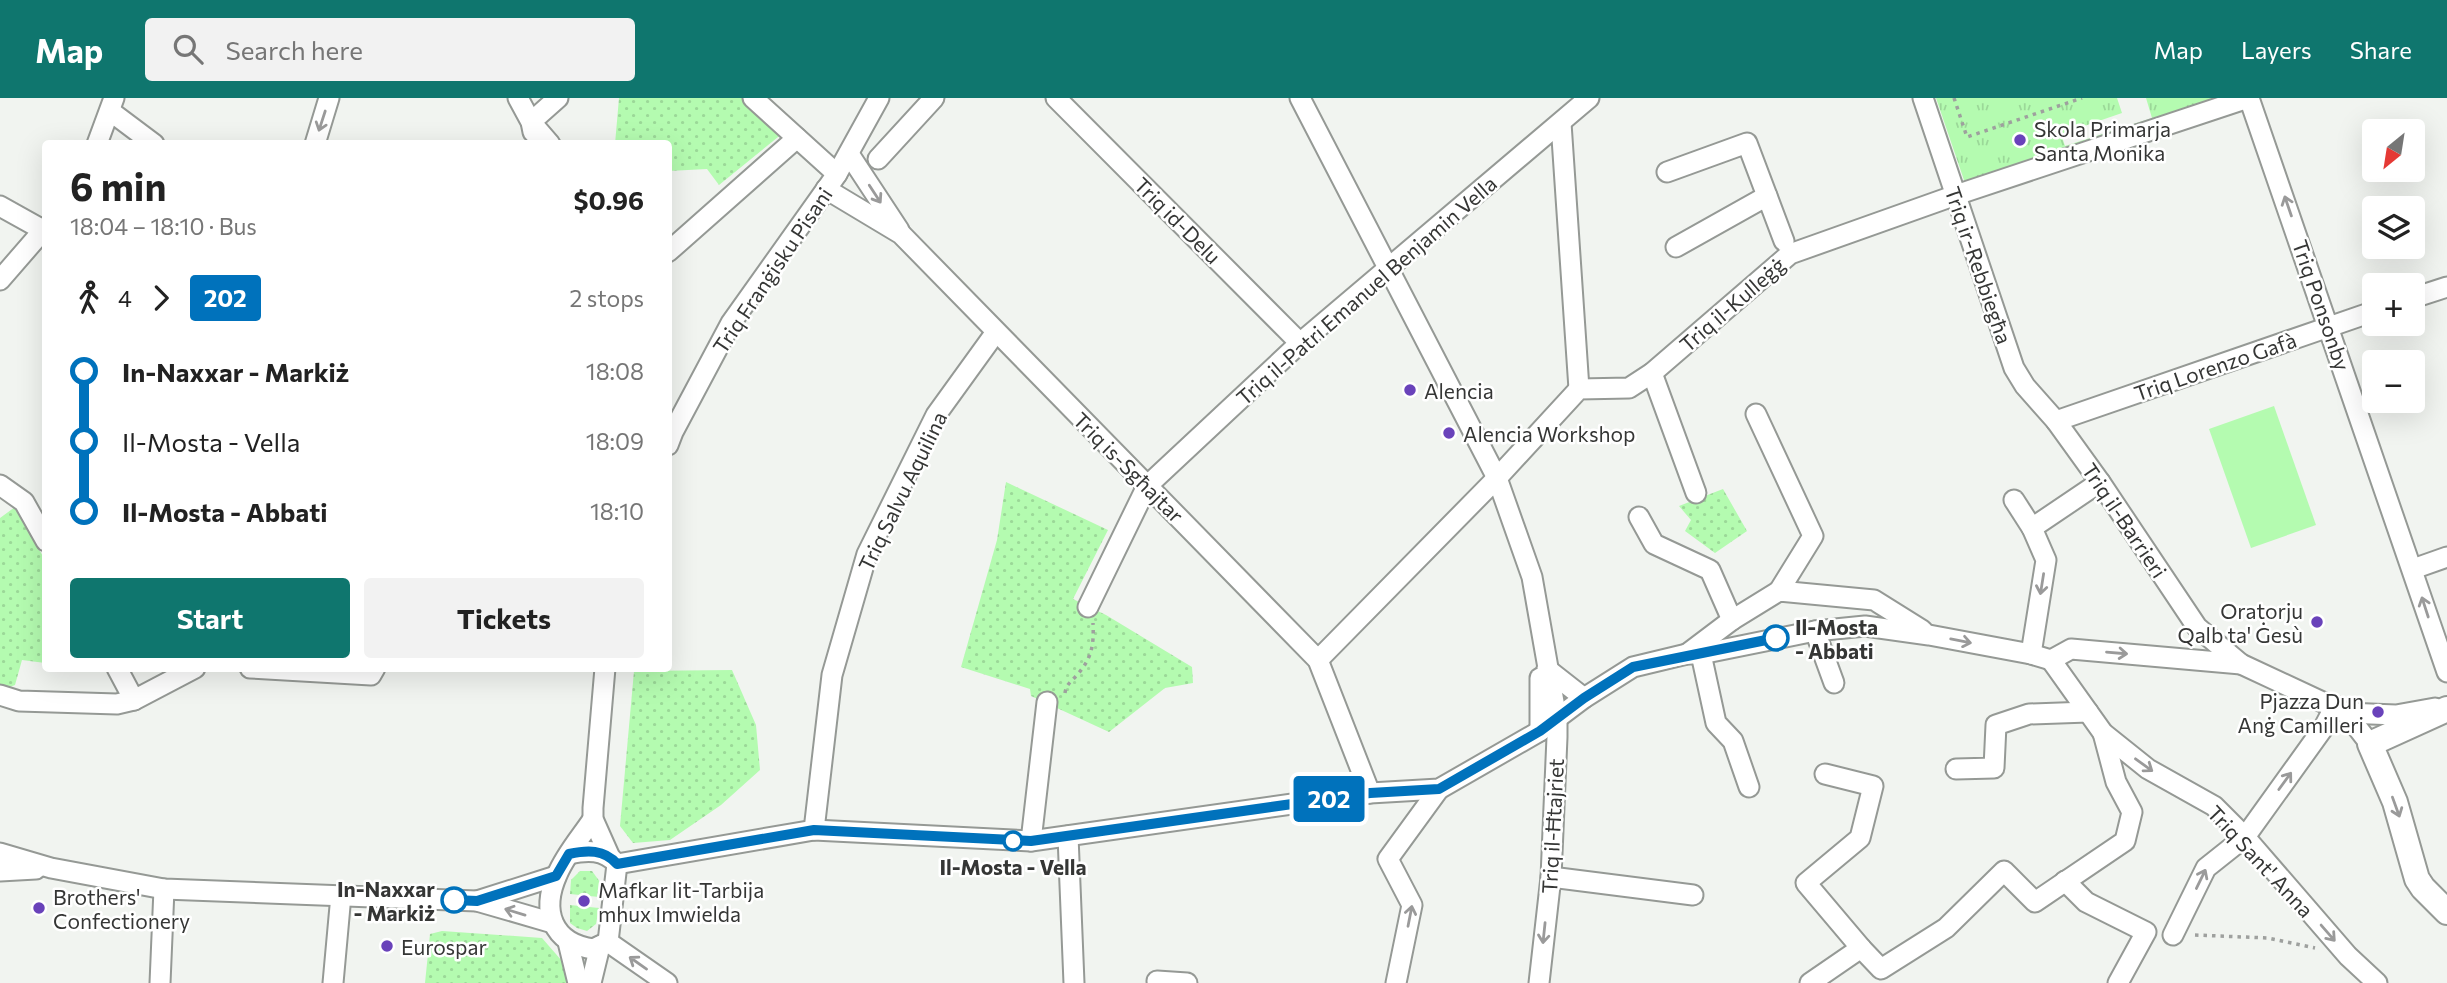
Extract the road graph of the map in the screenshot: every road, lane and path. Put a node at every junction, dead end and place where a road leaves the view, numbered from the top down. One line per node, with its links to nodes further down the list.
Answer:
1 (329, 98): 20 (street, one-way to 20)
2 (518, 98): 15 (street)
3 (558, 98): 15 (street)
4 (753, 98): 17 (street, Triq is-Sgħajtar)
5 (879, 98): 23 (street, Triq Franġisku Pisani)
6 (934, 98): 24 (street)
7 (1056, 98): 43 (street, Triq id-Delu)
8 (1300, 98): 36 (street, Triq il-Ħtajriet)
9 (1589, 98): 16 (street, Triq il-Patri Emanuel Benjamin Vella)
10 (1923, 98): 27 (street, Triq ir-Rebbiegħa)
11 (1954, 98): 12 (path)
12 (2082, 98)
13 (2248, 98): 27 (street, Triq il-Kulleġġ); 41 (street, Triq Ponsonby, one-way to 13)
14 (112, 104): 18 (street); 19 (street)
15 (531, 122): 21 (street); 22 (street)
16 (1561, 123): 36 (street, Triq il-Patri Emanuel Benjamin Vella); 45 (street)
17 (797, 138): 26 (street, Triq is-Sgħajtar); 35 (street)
18 (98, 140)
19 (150, 140)
20 (316, 140)
21 (534, 140)
22 (547, 140)
23 (849, 153): 26 (street, Triq Franġisku Pisani); 32 (street, one-way to 32)
24 (878, 159)
25 (1667, 173): 28 (street)
26 (832, 182): 32 (street, Triq is-Sgħajtar); 48 (street, Triq Franġisku Pisani)
27 (1956, 195): 44 (street, Triq il-Kulleġġ); 47 (street, Triq ir-Rebbiegħa)
28 (1767, 196): 33 (street); 34 (street)
29 (0, 206): 30 (street)
30 (42, 228)
31 (42, 231): 37 (street)
32 (901, 234): 42 (street, Triq is-Sgħajtar)
33 (1784, 241)
34 (1676, 247)
35 (672, 248)
36 (1389, 268): 43 (street, Triq il-Patri Emanuel Benjamin Vella); 49 (street, Triq il-Ħtajriet)
37 (0, 280)
38 (2447, 287): 39 (street)
39 (2425, 295)
40 (2362, 316): 41 (street, Triq Lorenzo Gafà)
41 (2330, 327): 47 (street, Triq Lorenzo Gafà); 59 (street, Triq Ponsonby)
42 (996, 332): 51 (street, Triq is-Sgħajtar); 96 (street, Triq Salvu Aquilina)
43 (1300, 343): 51 (street, Triq il-Patri Emanuel Benjamin Vella)
44 (1652, 373): 45 (street, Triq il-Kulleġġ); 53 (street)
45 (1579, 389): 49 (street)
46 (1756, 414): 60 (street)
47 (2056, 421): 50 (street, Triq il-Barrieri)
48 (672, 435)
49 (1497, 478): 63 (street, Triq il-Ħtajriet); 68 (street)
50 (2100, 482): 56 (street); 70 (street, Triq il-Barrieri)
51 (1147, 486): 61 (street); 68 (street, Triq is-Sgħajtar)
52 (2, 491): 57 (street)
53 (1696, 493)
54 (2014, 500): 56 (street)
55 (1639, 517): 62 (street)
56 (2032, 527): 67 (street, one-way to 67)
57 (42, 534)
58 (2447, 557): 59 (street)
59 (2413, 569): 77 (street, Triq Ponsonby, one-way to 59)
60 (1779, 591): 62 (street); 65 (street)
61 (1089, 605): 82 (path)
62 (1732, 620): 66 (street)
63 (1539, 628): 71 (street, Triq il-Ħtajriet); 87 (street, Triq il-Ħtajriet)
64 (1815, 631): 65 (street); 66 (street); 78 (street)
65 (1929, 635): 67 (street, one-way to 67)
66 (1694, 654): 80 (street); 92 (street)
67 (2031, 654): 69 (street)
68 (1318, 660): 94 (street, Triq is-Sgħajtar)
69 (2052, 660): 70 (street, one-way to 70); 85 (street, Triq Sant' Anna)
70 (2241, 664): 84 (street, Triq il-Barrieri)
71 (1547, 669): 80 (street); 86 (street, Triq il-Ħtajriet)
72 (119, 672): 81 (street)
73 (187, 672): 81 (street)
74 (319, 672): 75 (street)
75 (373, 672)
76 (605, 672): 95 (street)
77 (2447, 672)
78 (1834, 683)
79 (0, 695): 81 (street)
80 (1584, 698): 86 (street)
81 (134, 699)
82 (1047, 704): 99 (street)
83 (2447, 707): 84 (street); 89 (main road)
84 (2340, 710): 89 (street); 98 (street, one-way to 84)
85 (2088, 712): 88 (street, Triq Sant' Anna); 90 (street)
86 (1557, 719): 87 (street); 106 (street, Triq il-Ħtajriet)
87 (1540, 731): 93 (street)
88 (2103, 733): 98 (street, Triq Sant' Anna, one-way to 98); 107 (street)
89 (2370, 744): 112 (main road, one-way to 112)
90 (1956, 769)
91 (1825, 774): 117 (street)
92 (1749, 787)
93 (1439, 789): 94 (street); 127 (street, one-way to 93)
94 (1370, 793): 97 (street)
95 (593, 819): 101 (street); 102 (street)
96 (814, 830): 99 (street); 102 (street)
97 (1068, 836): 99 (street); 125 (street)
98 (2245, 837): 114 (street, one-way to 98); 118 (street, Triq Sant' Anna, one-way to 118)
99 (1031, 841)
100 (0, 853): 103 (street)
101 (569, 854): 102 (street); 105 (street)
102 (613, 859): 116 (street)
103 (51, 869): 104 (street); 108 (street)
104 (0, 872)
105 (556, 876): 111 (street); 113 (street)
106 (1551, 877): 110 (street); 128 (street, Triq il-Ħtajriet, one-way to 128)
107 (2065, 881): 117 (street); 130 (street)
108 (164, 889): 109 (street); 120 (street)
109 (341, 895): 111 (street); 121 (street)
110 (1693, 895)
111 (477, 901): 113 (street, one-way to 111)
112 (2447, 912)
113 (553, 923): 115 (street)
114 (2174, 935): 118 (path)
115 (568, 942): 116 (street); 122 (street)
116 (604, 944): 123 (street); 124 (street, one-way to 116)
117 (1861, 948): 129 (street)
118 (2348, 956): 131 (street, Triq Sant' Anna)
119 (1157, 981): 126 (street)
120 (160, 983)
121 (333, 983)
122 (578, 983)
123 (591, 983)
124 (667, 983)
125 (1074, 983)
126 (1187, 983)
127 (1396, 983)
128 (1539, 983)
129 (1810, 983)
130 (2118, 983)
131 (2377, 983)

